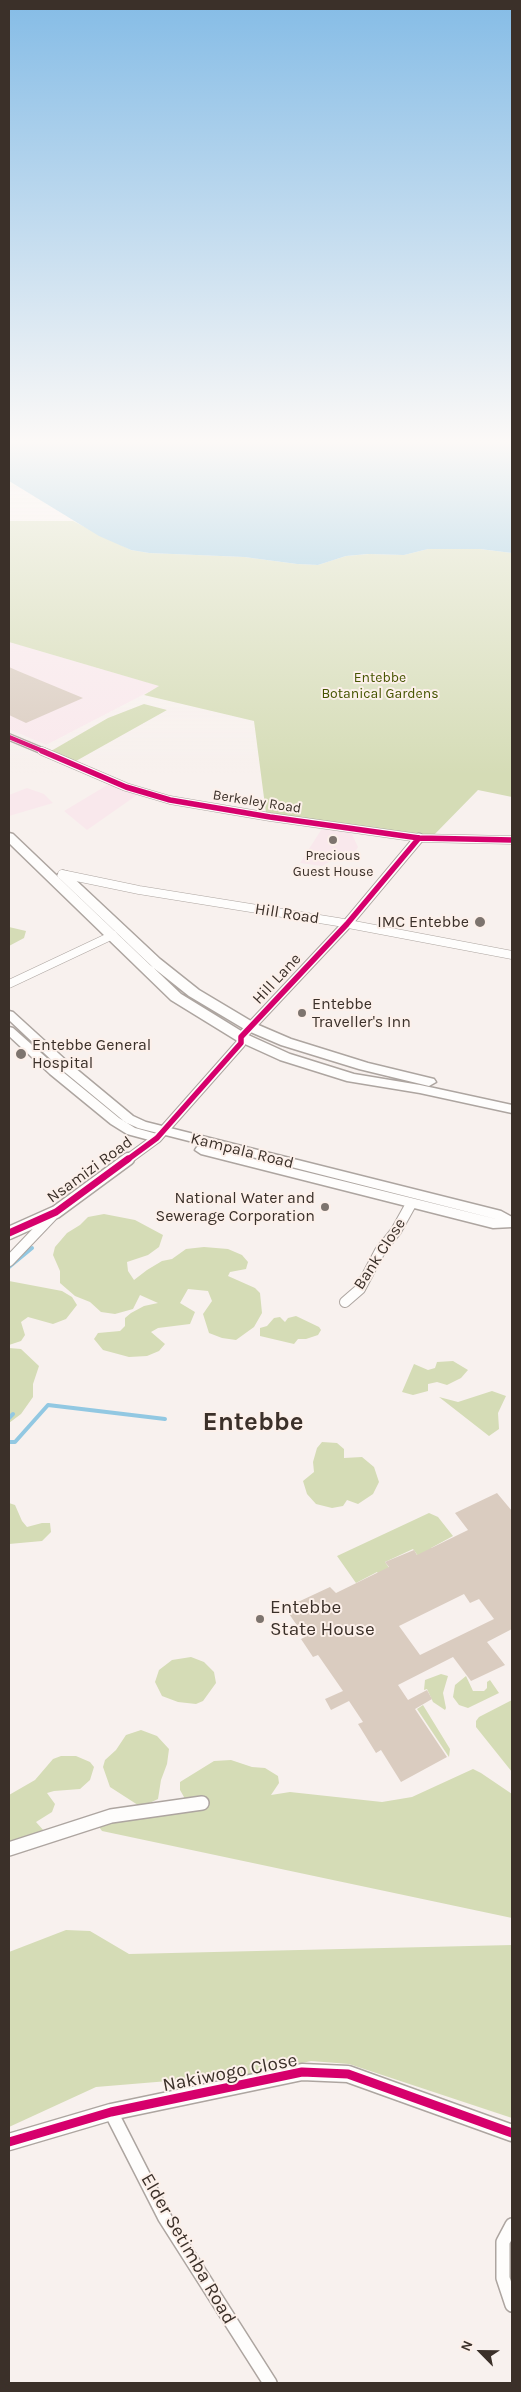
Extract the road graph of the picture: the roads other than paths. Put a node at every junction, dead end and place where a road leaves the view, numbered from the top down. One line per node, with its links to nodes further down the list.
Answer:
1 (9, 737): 4 (street, Berkeley Road)
2 (9, 824): 6 (highway)
3 (9, 837): 8 (highway)
4 (419, 838): 5 (street, Berkeley Road); 7 (street, Hill Lane)
5 (512, 840)
6 (62, 874): 7 (street, Hill Road); 13 (highway)
7 (347, 924): 9 (street, Hill Road); 13 (street, Hill Lane)
8 (113, 936): 10 (street); 13 (highway)
9 (512, 955)
10 (9, 984)
11 (9, 1014): 14 (main road, Kampala Road)
12 (9, 1030): 14 (main road, Kampala Road)
13 (246, 1032): 15 (highway); 16 (highway); 17 (street, Hill Lane)
14 (60, 1068): 17 (main road, Kampala Road)
15 (512, 1100)
16 (512, 1109)
17 (159, 1134): 18 (main road, Kampala Road); 19 (street, Nsamizi Road); 20 (main road, Kampala Road)
18 (411, 1204): 20 (main road, Kampala Road); 23 (street, Bank Close)
19 (56, 1212): 21 (street, Nsamizi Road); 22 (street)
20 (511, 1222)
21 (9, 1233)
22 (9, 1261)
23 (346, 1302)
24 (202, 1803): 25 (street)
25 (9, 1848)
26 (111, 2112): 27 (street, Nakiwogo Close); 28 (street, Nakiwogo Close); 31 (street, Elder Setimba Road)
27 (512, 2133)
28 (9, 2142)
29 (512, 2225): 30 (street)
30 (512, 2305)
31 (270, 2383)

